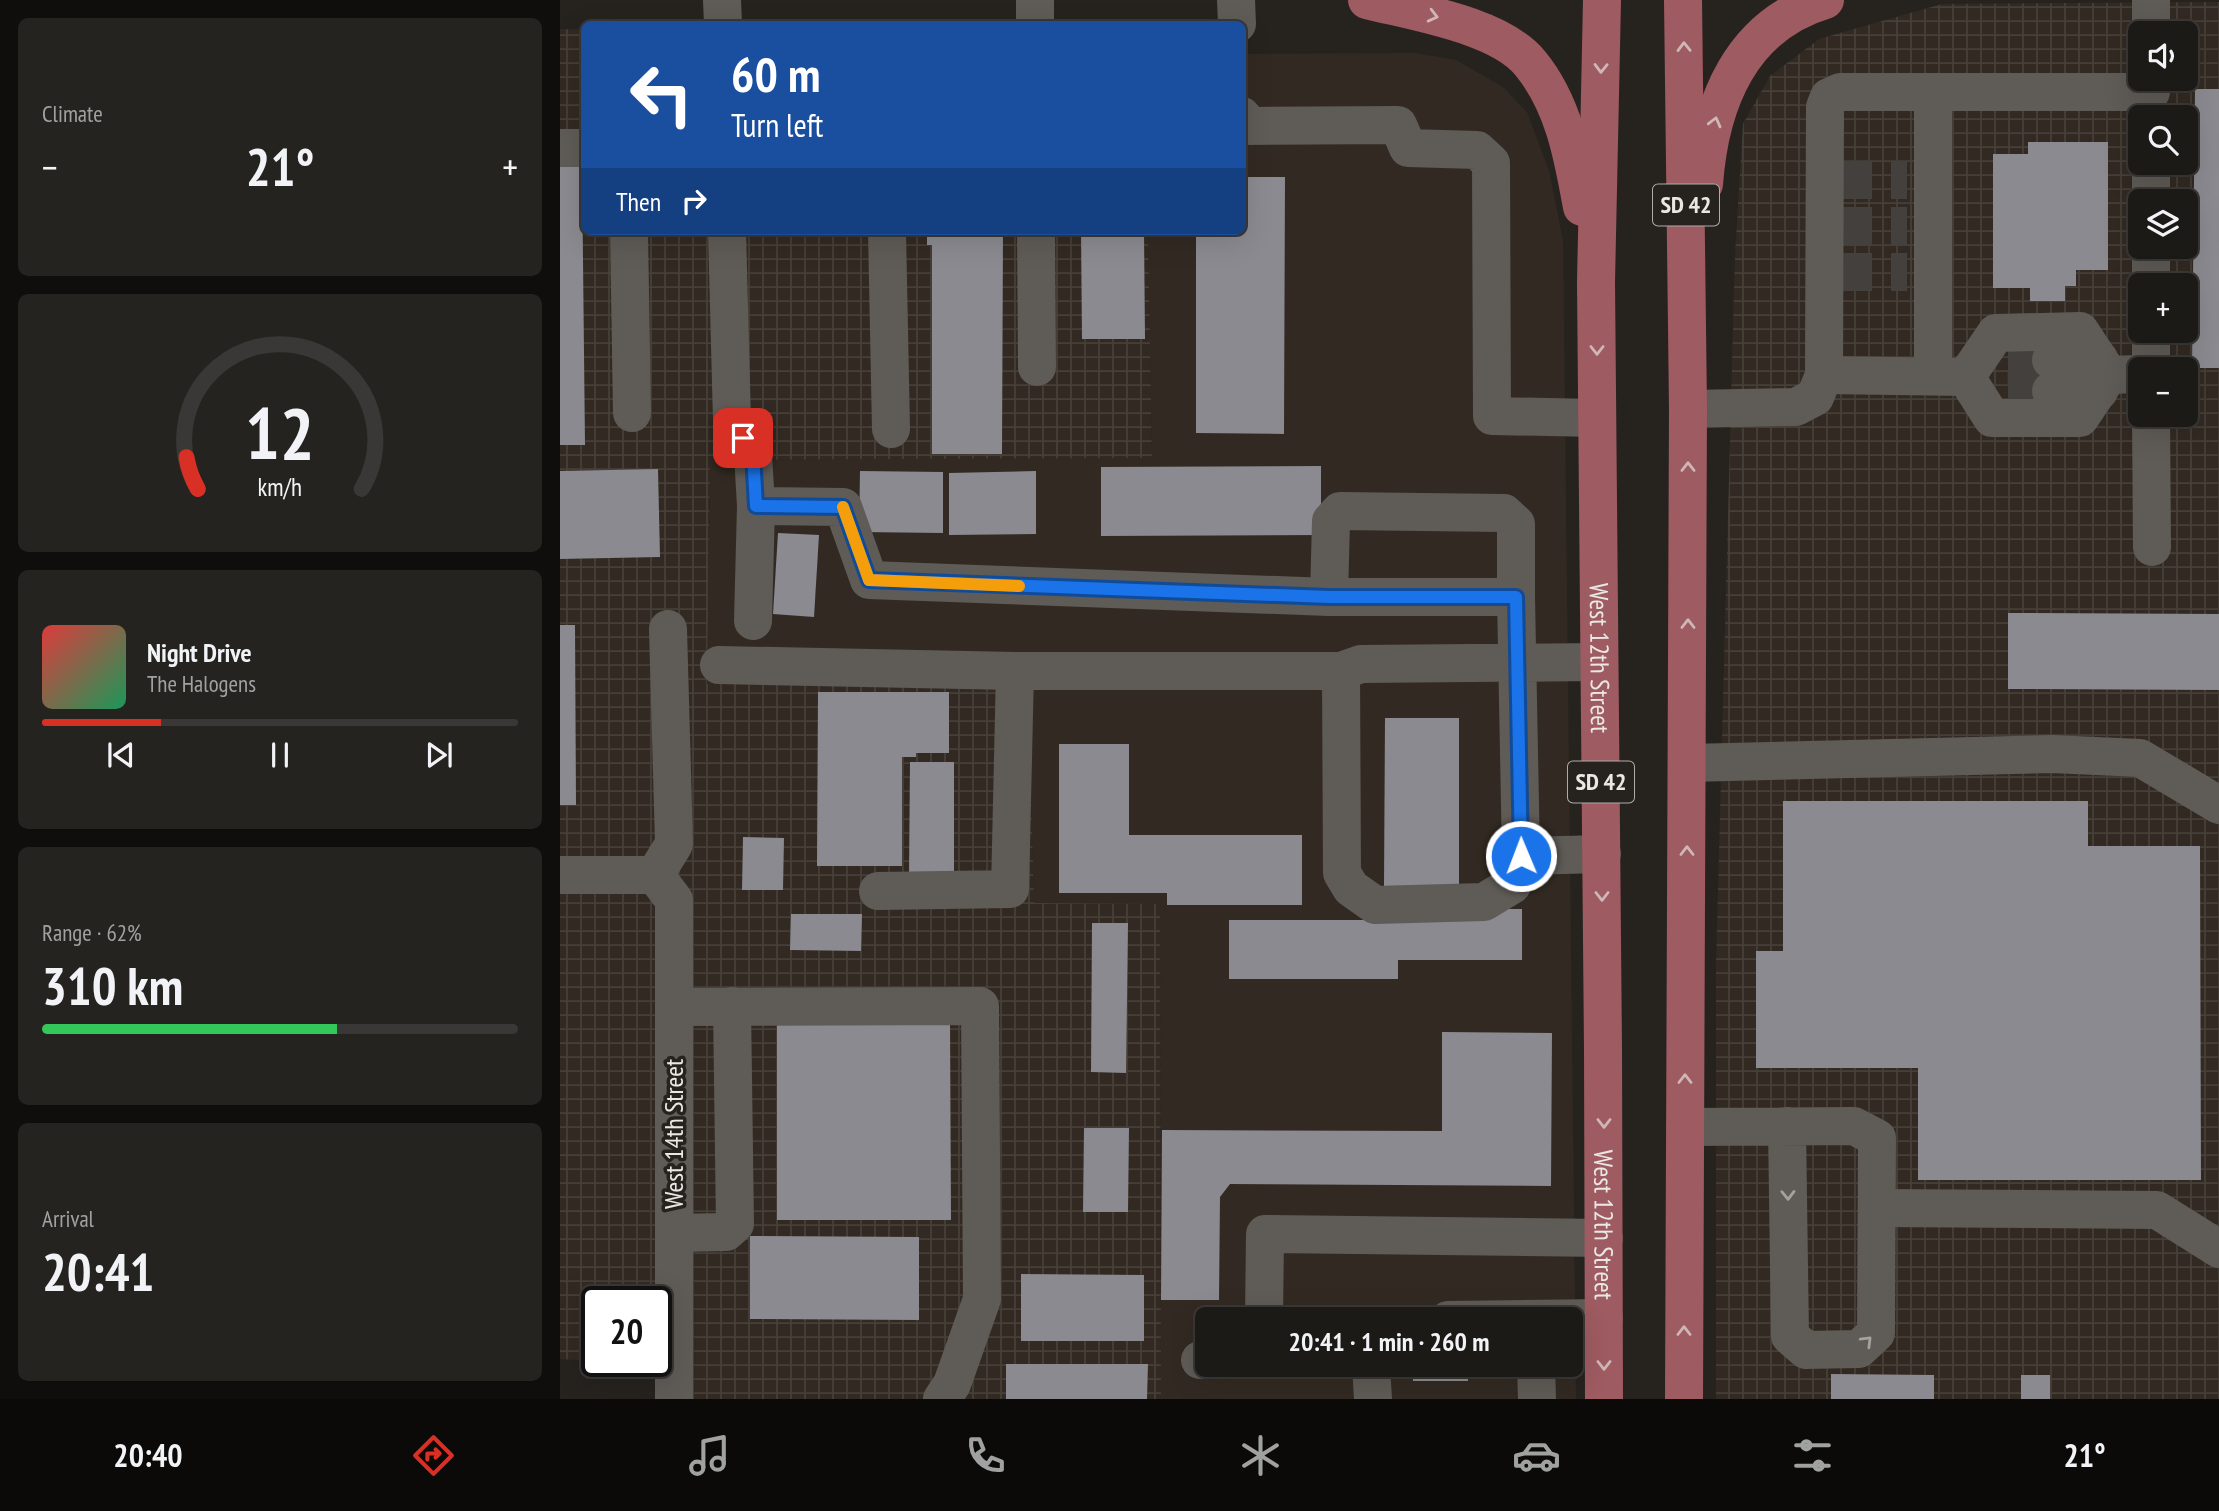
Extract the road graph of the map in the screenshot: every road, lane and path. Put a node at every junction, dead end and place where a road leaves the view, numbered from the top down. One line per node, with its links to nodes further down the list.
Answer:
1 (722, 0): 9 (street)
2 (1035, 0): 10 (street)
3 (1237, 0): 11 (street)
4 (1367, 0): 22 (main road, one-way to 22)
5 (1602, 0): 22 (main road, West 12th Street / SD 42, one-way to 22)
6 (1684, 0): 28 (main road, SD 42, one-way to 6)
7 (1825, 0): 28 (main road, one-way to 7)
8 (2151, 0): 12 (street)
9 (723, 21)
10 (1035, 21)
11 (1237, 21)
12 (2151, 21)
13 (1933, 92): 14 (street); 24 (street); 27 (street)
14 (2151, 96)
15 (1246, 121): 30 (street)
16 (560, 148): 17 (street)
17 (581, 148)
18 (629, 235): 29 (street)
19 (727, 235): 33 (street)
20 (887, 235): 32 (street)
21 (1036, 235): 23 (street)
22 (1596, 282): 30 (main road, West 12th Street / SD 42, one-way to 30)
23 (1037, 367)
24 (1824, 375): 27 (street); 28 (street)
25 (2051, 375): 26 (street)
26 (2112, 375): 27 (street); 27 (street)
27 (1978, 376)
28 (1688, 409): 44 (main road, SD 42, one-way to 28)
29 (632, 413)
30 (1597, 418): 40 (main road, West 12th Street / SD 42)
31 (2151, 427): 34 (street)
32 (891, 429)
33 (756, 506): 35 (street); 37 (street)
34 (2152, 547)
35 (1329, 597): 36 (street); 36 (street)
36 (1516, 597): 39 (street)
37 (753, 621)
38 (668, 629): 49 (street)
39 (1518, 662): 40 (street); 43 (street); 47 (street)
40 (1599, 662): 46 (main road, West 12th Street / SD 42)
41 (719, 665): 42 (street)
42 (1015, 671): 43 (street); 50 (street)
43 (1341, 671): 47 (street)
44 (1688, 763): 45 (street); 54 (main road, SD 42, one-way to 44)
45 (2219, 805)
46 (1602, 854): 47 (street); 57 (main road, West 12th Street / SD 42, one-way to 57)
47 (1521, 856)
48 (560, 875): 49 (street)
49 (655, 875): 52 (street, West 14th Street)
50 (878, 891)
51 (732, 1006): 52 (street); 56 (street); 65 (street)
52 (674, 1007): 56 (street, West 14th Street)
53 (1787, 1126): 54 (street); 55 (street); 55 (street, one-way to 55)
54 (1685, 1127): 69 (main road, SD 42, one-way to 54)
55 (1877, 1208): 58 (street)
56 (674, 1233): 64 (street, West 14th Street)
57 (1604, 1238): 59 (street); 61 (main road, West 12th Street / SD 42)
58 (2219, 1249)
59 (1264, 1307)
60 (1583, 1318): 61 (street)
61 (1604, 1318): 68 (main road, West 12th Street / SD 42, one-way to 68)
62 (1372, 1377): 66 (street)
63 (1536, 1377): 67 (street)
64 (674, 1399)
65 (942, 1399)
66 (1373, 1399)
67 (1537, 1399)
68 (1604, 1399)
69 (1684, 1399)

